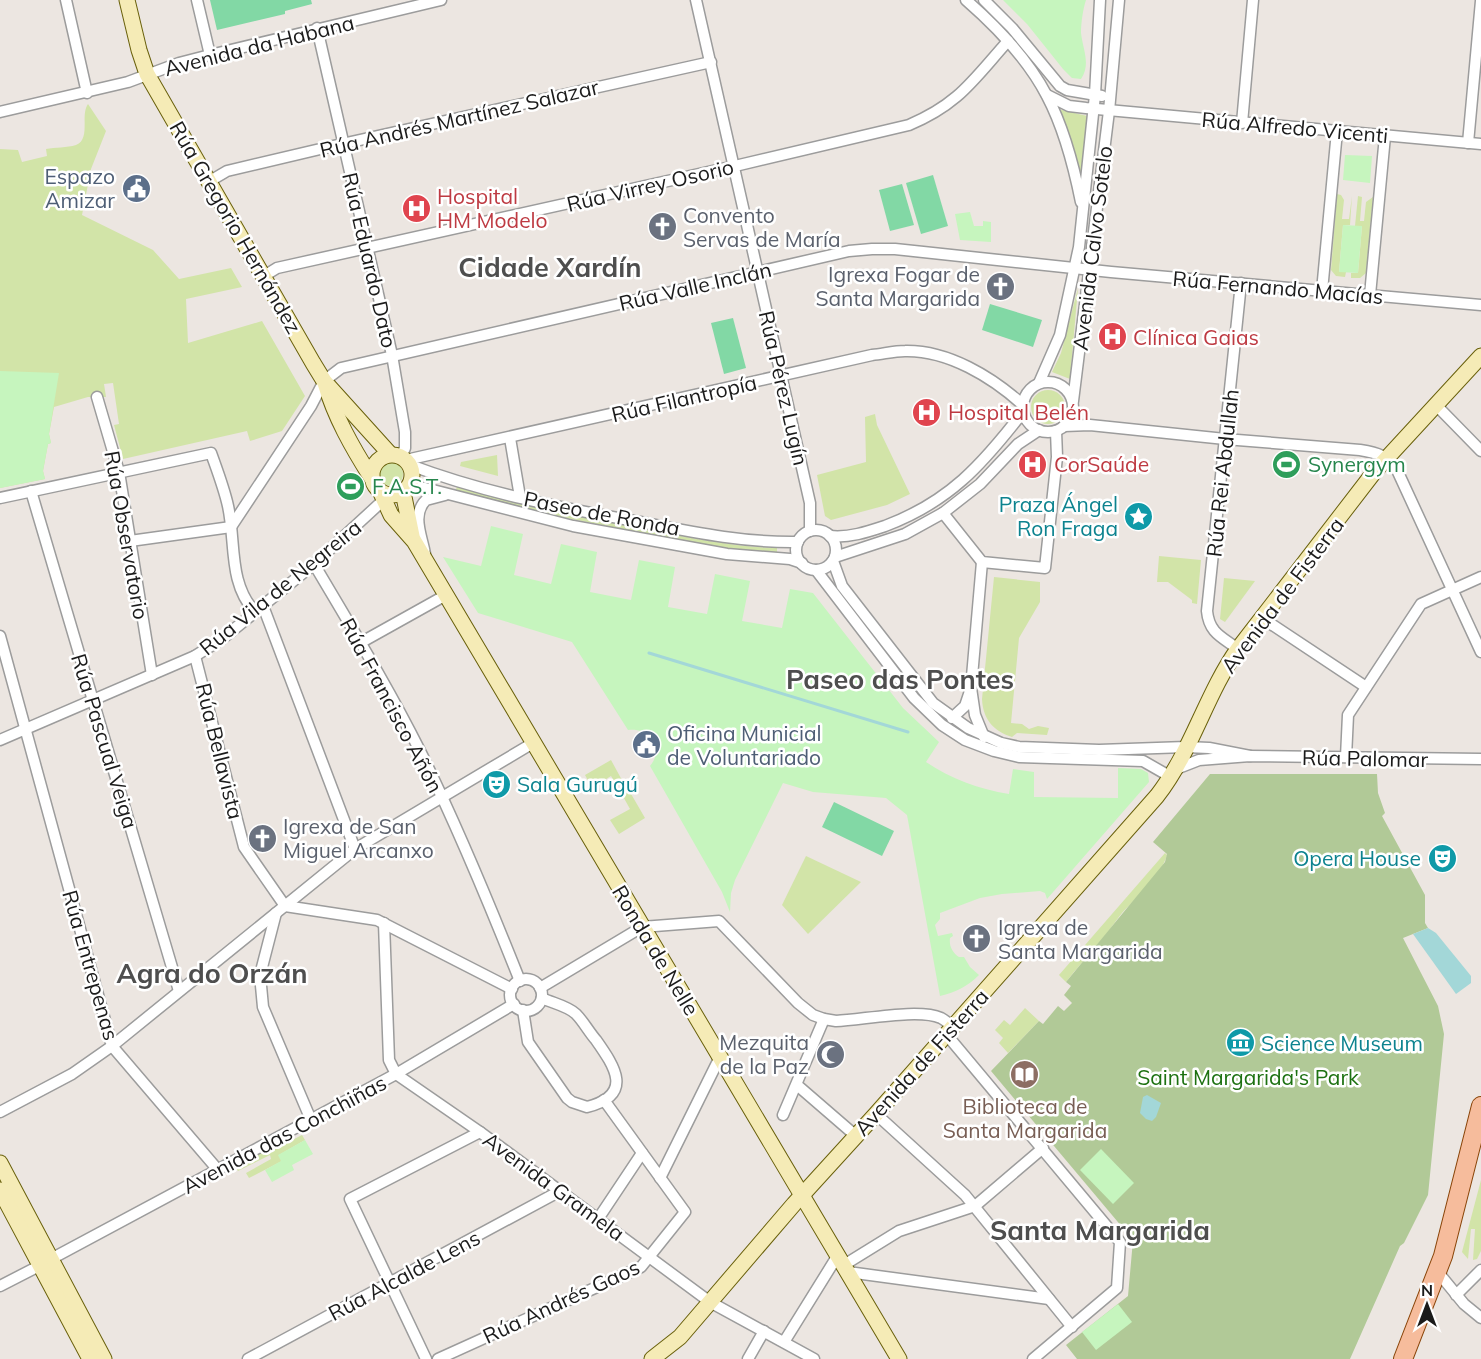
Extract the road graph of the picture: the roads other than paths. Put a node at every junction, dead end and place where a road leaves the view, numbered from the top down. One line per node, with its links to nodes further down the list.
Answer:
1 (66, 0): 17 (street)
2 (128, 0): 16 (street)
3 (197, 0): 14 (street)
4 (441, 0): 12 (street, Avenida da Habana)
5 (696, 0): 15 (street, Rúa Pérez Lugín)
6 (966, 0): 13 (street)
7 (984, 0): 19 (street)
8 (1100, 0): 19 (street, Avenida Calvo Sotelo)
9 (1119, 0): 20 (street, Avenida Calvo Sotelo)
10 (1253, 0): 24 (street)
11 (1481, 1): 27 (street)
12 (317, 28): 14 (street, Avenida da Habana); 28 (street, Rúa Eduardo Dato)
13 (1008, 40): 18 (street, Avenida Calvo Sotelo); 30 (street, Rúa Virrey Osorio)
14 (210, 55): 16 (street, Avenida da Habana)
15 (711, 62): 28 (street, Rúa Andrés Martínez Salazar); 30 (street, Rúa Pérez Lugín)
16 (147, 74): 17 (street, Avenida da Habana); 31 (street, Rúa Gregorio Hernández)
17 (87, 93): 23 (street, Avenida da Habana)
18 (1047, 95): 21 (street); 32 (street, Avenida Calvo Sotelo)
19 (1095, 95): 20 (street); 21 (street, Avenida Calvo Sotelo)
20 (1111, 97): 22 (street, Avenida Calvo Sotelo)
21 (1094, 109): 22 (street); 32 (street, Avenida Calvo Sotelo)
22 (1109, 111): 24 (street, Rúa Alfredo Vicenti); 35 (street, Avenida Calvo Sotelo)
23 (0, 112)
24 (1242, 123): 25 (street, Rúa Alfredo Vicenti)
25 (1337, 131): 26 (street, Rúa Alfredo Vicenti); 39 (street)
26 (1385, 136): 27 (street, Rúa Alfredo Vicenti); 40 (street)
27 (1468, 143): 29 (street, Rúa Alfredo Vicenti)
28 (343, 144): 31 (street, Rúa Andrés Martínez Salazar); 33 (street, Rúa Eduardo Dato)
29 (1481, 144)
30 (735, 166): 33 (street, Rúa Virrey Osorio); 36 (street, Rúa Pérez Lugín)
31 (210, 181): 37 (street, Rúa Gregorio Hernández)
32 (1083, 214): 34 (street, Avenida Calvo Sotelo)
33 (368, 249): 37 (street, Rúa Virrey Osorio); 42 (street, Rúa Eduardo Dato)
34 (1075, 268): 35 (street, Rúa Fernando Macías); 36 (street, Rúa Valle Inclán); 46 (street, Avenida Calvo Sotelo)
35 (1089, 269): 38 (street, Rúa Fernando Macías); 48 (street, Avenida Calvo Sotelo)
36 (757, 272): 42 (street, Rúa Valle Inclán); 44 (street, Rúa Pérez Lugín)
37 (264, 276): 45 (street, Rúa Gregorio Hernández)
38 (1241, 283): 39 (street, Rúa Fernando Macías); 54 (street, Rúa Rei Abdullah)
39 (1322, 291): 40 (street, Rúa Fernando Macías)
40 (1370, 295): 41 (street, Rúa Fernando Macías)
41 (1481, 305)
42 (392, 355): 45 (street, Rúa Valle Inclán); 57 (street, Rúa Eduardo Dato)
43 (1481, 356): 49 (street, Avenida de Fisterra)
44 (781, 376): 50 (street, Rúa Filantropía); 53 (street, Rúa Filantropía); 69 (street, Rúa Pérez Lugín)
45 (324, 381): 57 (street, Rúa Gregorio Hernández); 59 (street, Rúa Gregorio Hernández); 68 (street)
46 (1039, 383): 48 (street); 50 (street)
47 (98, 397): 58 (street, Rúa Observatorio)
48 (1072, 401): 51 (street)
49 (1436, 405): 55 (street); 56 (street, Avenida de Fisterra)
50 (1023, 409): 52 (street); 70 (street)
51 (1060, 429): 52 (street); 54 (street); 75 (street)
52 (1039, 430): 66 (street)
53 (510, 438): 57 (street, Rúa Filantropía); 63 (street)
54 (1225, 439): 56 (street); 87 (street, Rúa Rei Abdullah)
55 (1481, 451)
56 (1387, 458): 81 (street); 84 (street, Avenida de Fisterra)
57 (402, 459): 59 (street); 61 (street); 63 (street, Paseo de Ronda)
58 (119, 472): 60 (street); 68 (street); 71 (street, Rúa Observatorio)
59 (371, 477): 61 (street)
60 (31, 491): 64 (street); 93 (street, Rúa Pascual Veiga)
61 (393, 493): 62 (street, Paseo de Ronda); 65 (street, Rúa Vila de Negreira); 67 (street, Ronda de Nelle); 72 (street, Ronda de Nelle)
62 (450, 495): 76 (street); 77 (street, Paseo de Ronda)
63 (520, 497): 73 (street, Paseo de Ronda)
64 (0, 498)
65 (373, 510): 67 (street); 78 (street, Rúa Vila de Negreira)
66 (943, 513): 74 (street); 75 (street)
67 (391, 515): 72 (street, Ronda de Nelle)
68 (231, 526): 71 (street); 83 (street)
69 (810, 531): 70 (street); 73 (street)
70 (830, 536): 74 (street)
71 (130, 541): 90 (street, Rúa Observatorio)
72 (414, 541): 76 (street, Ronda de Nelle)
73 (798, 542): 77 (street)
74 (834, 559): 79 (street); 94 (street)
75 (982, 562): 92 (street)
76 (427, 563): 82 (street, Ronda de Nelle)
77 (802, 563): 79 (street)
78 (314, 564): 83 (street, Rúa Vila de Negreira); 86 (street, Rúa Francisco Añón)
79 (816, 570): 103 (street)
80 (1481, 577): 81 (street)
81 (1453, 590): 88 (street); 91 (street)
82 (446, 595): 86 (street); 98 (street, Ronda de Nelle)
83 (259, 609): 89 (street, Rúa Vila de Negreira); 105 (street)
84 (1262, 618): 87 (street, Avenida de Fisterra); 91 (street)
85 (0, 636): 95 (street, Rúa Entrepenas)
86 (360, 643): 104 (street, Rúa Francisco Añón)
87 (1238, 648): 99 (street, Avenida de Fisterra)
88 (1481, 652)
89 (195, 656): 90 (street, Rúa Vila de Negreira); 106 (street, Rúa Bellavista)
90 (152, 675): 93 (street, Rúa Vila de Negreira)
91 (1366, 687): 101 (street)
92 (971, 688): 94 (street); 96 (street)
93 (93, 700): 95 (street, Rúa Vila de Negreira); 110 (street, Rúa Pascual Veiga)
94 (952, 718): 96 (street)
95 (27, 728): 97 (street, Rúa Vila de Negreira); 115 (street, Rúa Entrepenas)
96 (984, 737): 99 (street)
97 (0, 740)
98 (533, 743): 104 (street); 108 (street, Ronda de Nelle)
99 (1180, 747): 100 (street, Rúa Palomar); 103 (street, Avenida de Fisterra); 103 (street)
100 (1250, 756): 101 (street, Rúa Palomar); 103 (street, Rúa Palomar)
101 (1346, 757): 102 (street, Rúa Palomar)
102 (1481, 759)
103 (1169, 772): 114 (street, Avenida de Fisterra)
104 (442, 797): 105 (street); 109 (street, Rúa Francisco Añón)
105 (355, 849): 106 (street)
106 (281, 909): 107 (street); 110 (street); 124 (street)
107 (384, 923): 109 (street); 117 (street)
108 (642, 927): 111 (street); 113 (street); 116 (street, Ronda de Nelle)
109 (516, 985): 111 (street); 112 (street)
110 (179, 991): 115 (street)
111 (541, 993): 112 (street); 119 (street)
112 (518, 1007): 117 (street, Avenida das Conchiñas); 119 (street)
113 (824, 1019): 114 (street); 118 (street)
114 (950, 1030): 122 (street, Avenida de Fisterra); 127 (street)
115 (112, 1046): 121 (street); 130 (street, Rúa Entrepenas)
116 (720, 1057): 131 (street); 134 (street, Ronda de Nelle)
117 (396, 1074): 124 (street, Avenida das Conchiñas); 125 (street, Avenida Gramela)
118 (797, 1085): 123 (street); 126 (street)
119 (604, 1100): 128 (street)
120 (1481, 1106): 141 (main road)
121 (0, 1112)
122 (876, 1114): 126 (street, Avenida de Fisterra); 135 (street)
123 (783, 1115)
124 (311, 1120): 130 (street, Avenida das Conchiñas)
125 (480, 1132): 133 (street, Avenida Gramela); 142 (street)
126 (856, 1136): 134 (street, Avenida de Fisterra)
127 (1042, 1148): 135 (street); 148 (street)
128 (642, 1153): 131 (street); 136 (street)
129 (0, 1163): 138 (street)
130 (218, 1170): 138 (street, Avenida das Conchiñas)
131 (660, 1178): 137 (street, Rúa Andrés Gaos)
132 (0, 1190): 138 (street)
133 (560, 1191): 136 (street, Avenida Gramela); 142 (street, Rúa Alcalde Lens)
134 (802, 1194): 139 (street, Ronda de Nelle); 146 (street, Avenida de Fisterra)
135 (975, 1206): 139 (street); 145 (street)
136 (598, 1219): 137 (street, Avenida Gramela)
137 (650, 1257): 146 (street, Avenida Gramela); 155 (street, Rúa Andrés Gaos)
138 (46, 1262): 143 (street, Avenida das Conchiñas); 151 (street); 152 (street)
139 (843, 1264): 145 (street); 150 (street); 159 (street, Ronda de Nelle)
140 (1481, 1270): 144 (street)
141 (1437, 1271): 144 (street); 161 (main road)
142 (390, 1281): 153 (street, Rúa Alcalde Lens); 154 (street)
143 (0, 1286)
144 (1456, 1295): 147 (street)
145 (1049, 1299): 148 (street)
146 (710, 1302): 149 (street, Avenida Gramela); 156 (street, Avenida de Fisterra)
147 (1481, 1318)
148 (1072, 1326): 160 (street)
149 (764, 1331): 150 (street, Avenida Gramela); 157 (street)
150 (784, 1342): 158 (street, Avenida Gramela)
151 (90, 1359)
152 (104, 1359)
153 (248, 1359)
154 (426, 1359)
155 (438, 1359)
156 (652, 1359)
157 (748, 1359)
158 (814, 1359)
159 (899, 1359)
160 (1033, 1359)
161 (1403, 1359)

